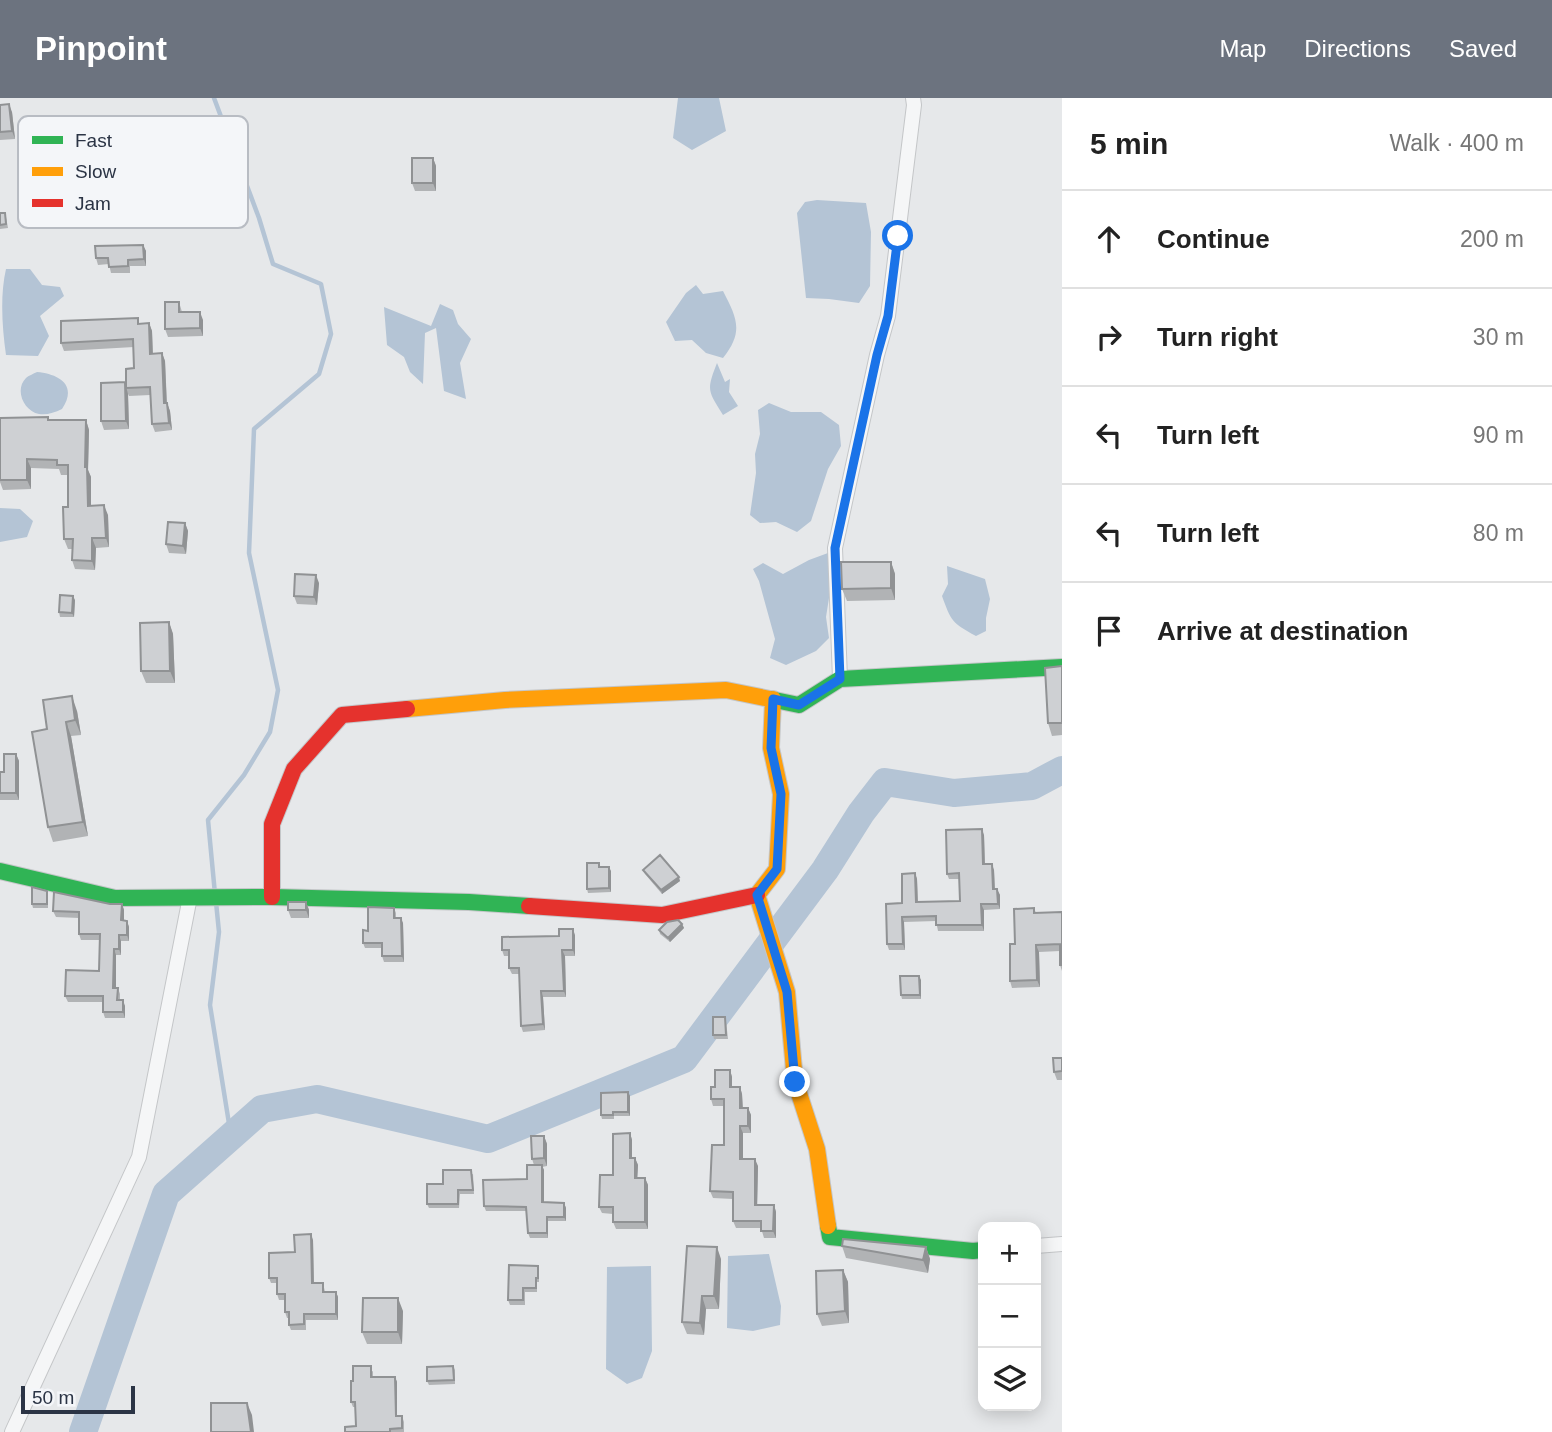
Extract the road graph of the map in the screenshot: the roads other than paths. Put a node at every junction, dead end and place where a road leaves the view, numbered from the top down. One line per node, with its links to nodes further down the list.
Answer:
1 (913, 98): 3 (street)
2 (1062, 667): 3 (street)
3 (840, 679): 4 (street)
4 (773, 699): 6 (street); 8 (street)
5 (0, 871): 7 (street)
6 (757, 895): 8 (street); 11 (street)
7 (190, 897): 8 (street); 12 (street)
8 (272, 897)
9 (1062, 1244): 10 (street)
10 (1041, 1246)
11 (978, 1250)
12 (12, 1432)

